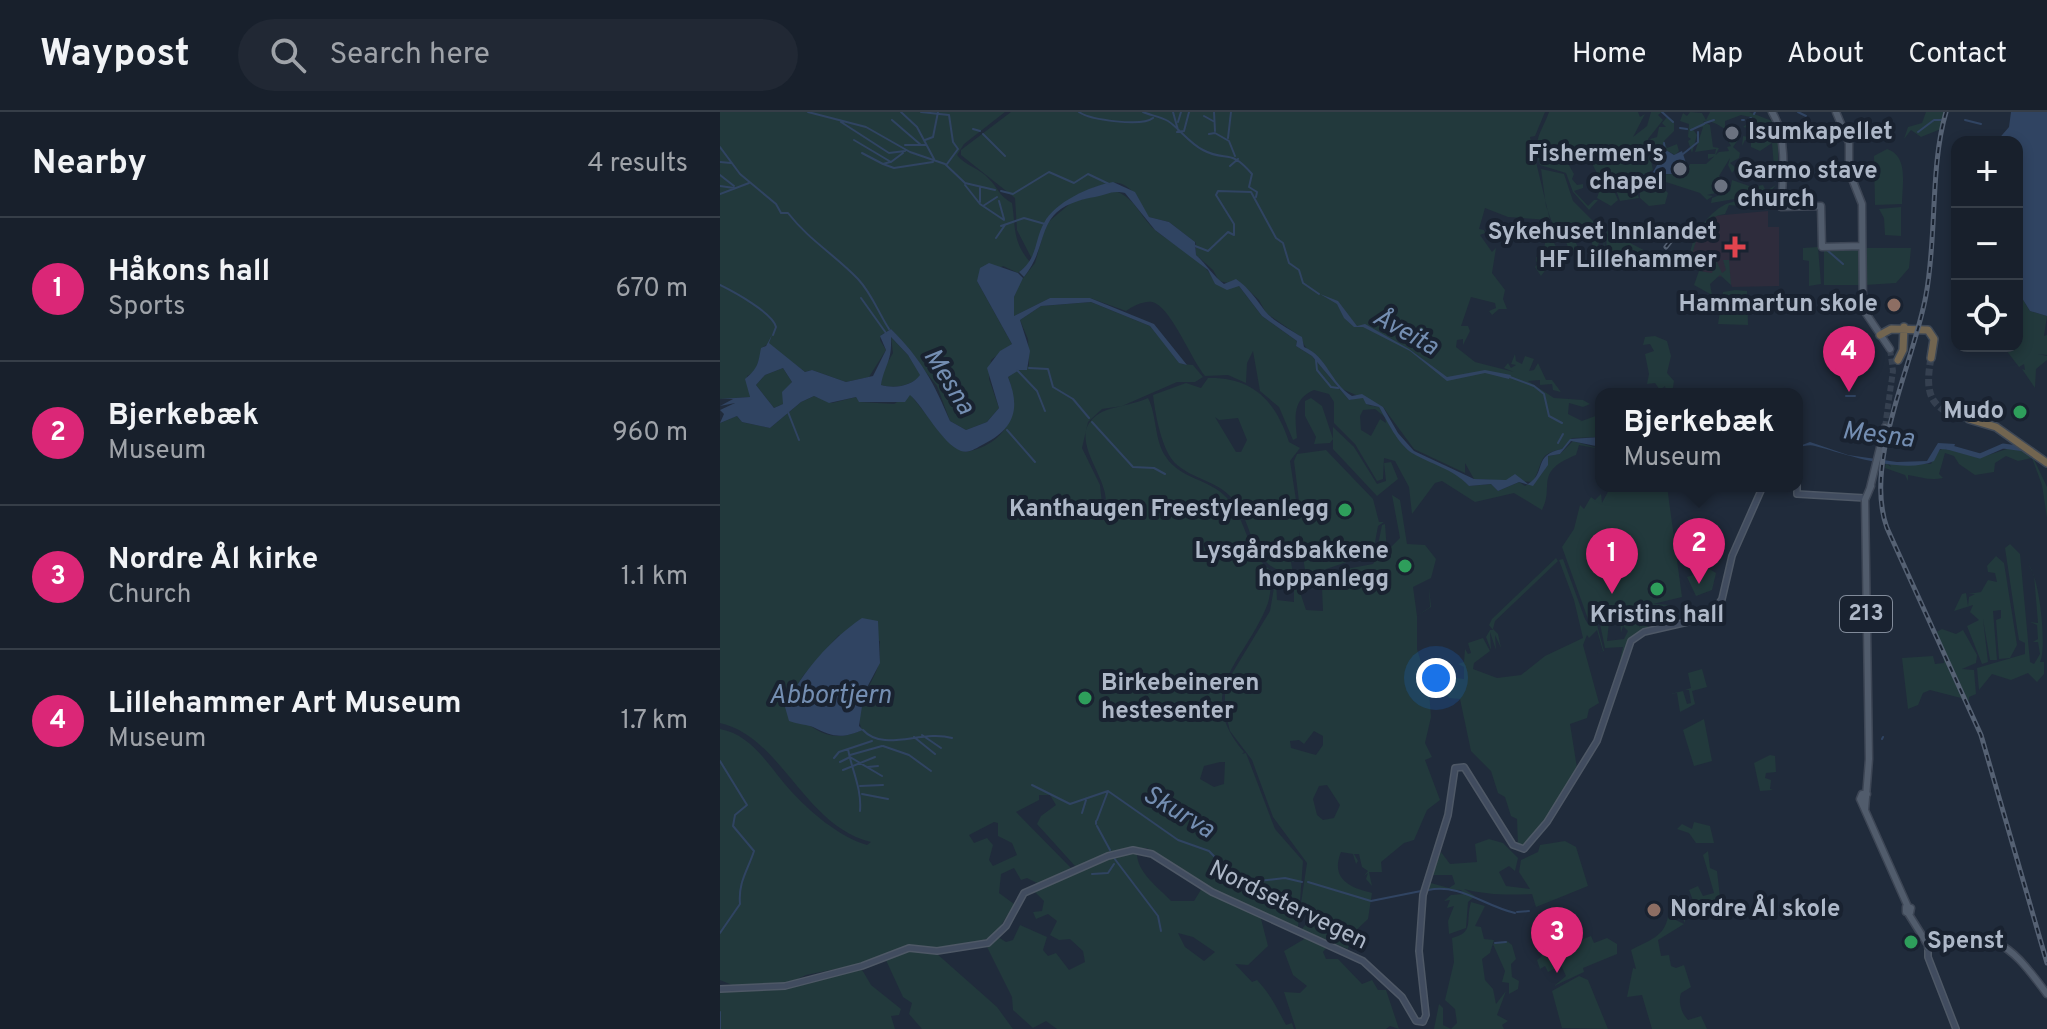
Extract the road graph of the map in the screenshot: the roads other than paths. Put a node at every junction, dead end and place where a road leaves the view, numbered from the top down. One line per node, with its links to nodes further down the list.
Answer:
1 (1772, 112): 3 (main road)
2 (1836, 112): 3 (main road)
3 (1862, 246): 5 (main road)
4 (1904, 331): 5 (highway); 7 (highway); 8 (highway)
5 (1882, 335): 6 (main road)
6 (1889, 348)
7 (1931, 358)
8 (1898, 360)
9 (1969, 419): 11 (highway)
10 (1885, 427): 14 (main road, 213)
11 (2044, 460)
12 (1760, 492): 16 (main road, Nordsetervegen)
13 (1797, 492): 14 (main road)
14 (1865, 498): 15 (main road, 213)
15 (1930, 945): 17 (main road); 18 (main road)
16 (720, 989)
17 (2047, 996)
18 (1956, 1029)

